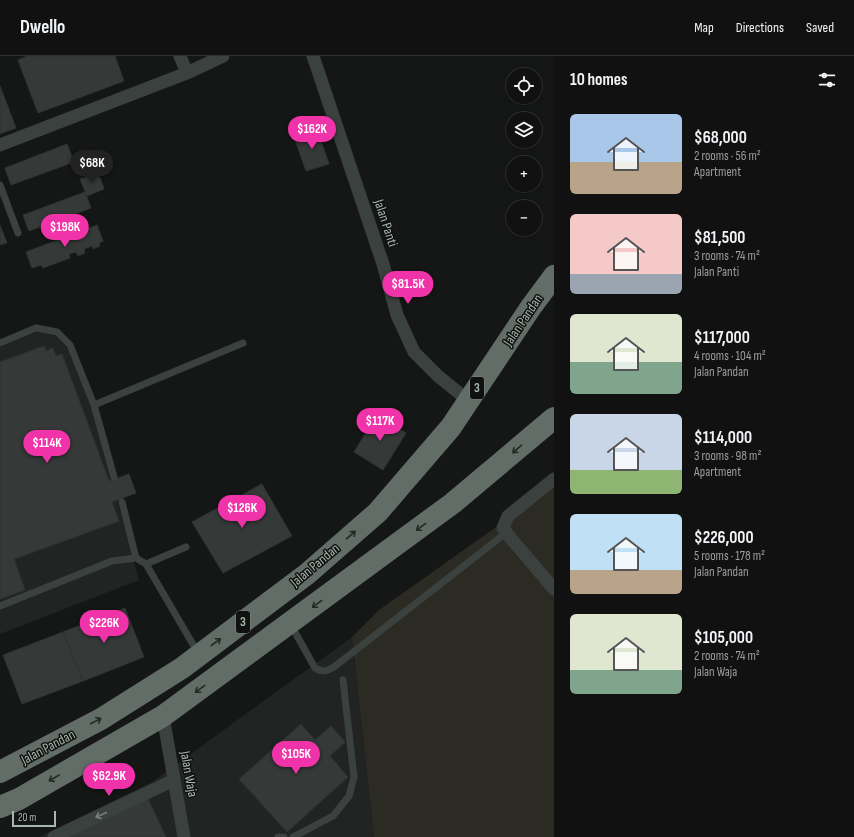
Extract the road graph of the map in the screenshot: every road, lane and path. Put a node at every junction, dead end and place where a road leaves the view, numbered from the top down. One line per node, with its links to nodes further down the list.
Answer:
1 (180, 56): 4 (street)
2 (223, 56): 4 (street)
3 (313, 56): 13 (street, Jalan Panti)
4 (187, 73): 5 (street)
5 (0, 145)
6 (0, 185): 7 (lane)
7 (18, 233)
8 (554, 276): 12 (highway, Jalan Pandan / 3)
9 (554, 301): 12 (highway)
10 (0, 343): 14 (lane)
11 (243, 343): 14 (lane)
12 (503, 350): 13 (highway, Jalan Pandan / 3)
13 (469, 401): 26 (highway, Jalan Pandan / 3, one-way to 13)
14 (94, 405): 16 (lane)
15 (552, 419): 25 (highway, 3, one-way to 25)
16 (114, 477)
17 (554, 479): 19 (street)
18 (122, 502): 21 (lane)
19 (506, 533): 23 (street); 25 (lane)
20 (186, 547): 22 (lane)
21 (136, 558): 22 (lane); 24 (lane)
22 (146, 564): 26 (lane)
23 (554, 589)
24 (0, 606)
25 (290, 623): 28 (highway, 3, one-way to 28)
26 (199, 655): 29 (highway, Jalan Pandan / 3, one-way to 26)
27 (343, 680): 36 (lane)
28 (162, 716): 30 (street, Jalan Waja); 31 (highway, 3, one-way to 31)
29 (0, 772)
30 (174, 780): 32 (street, one-way to 32); 33 (street, Jalan Waja)
31 (0, 807)
32 (54, 837)
33 (184, 837)
34 (278, 837): 35 (lane)
35 (284, 837)
36 (293, 837)

